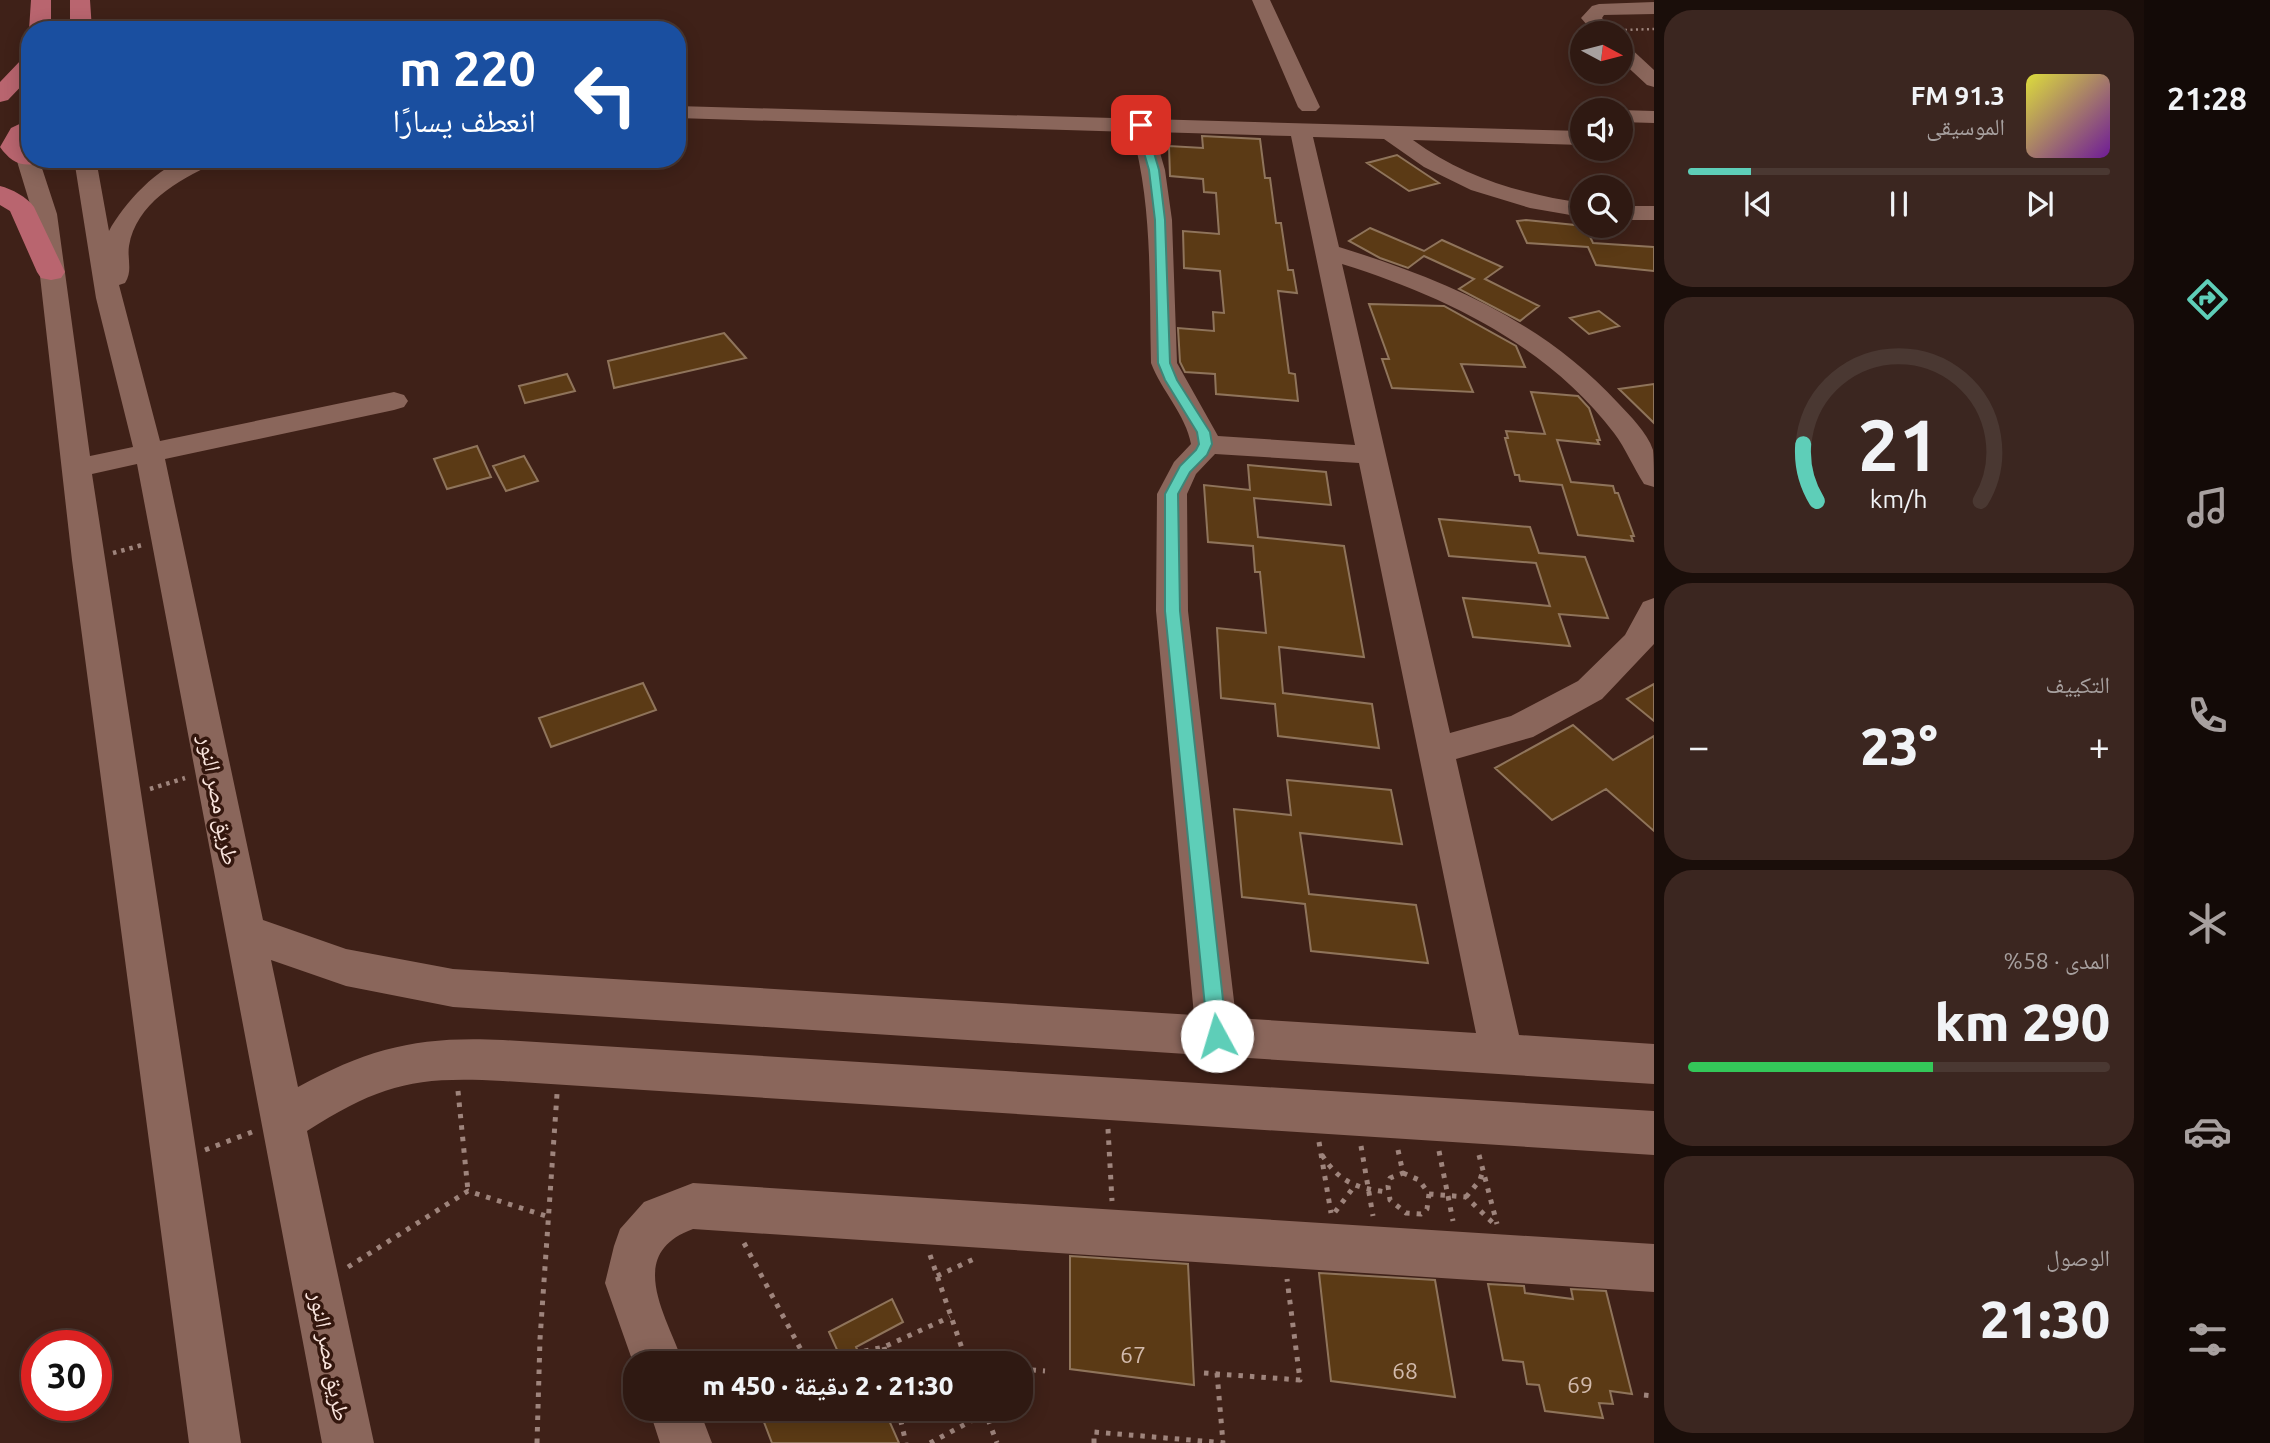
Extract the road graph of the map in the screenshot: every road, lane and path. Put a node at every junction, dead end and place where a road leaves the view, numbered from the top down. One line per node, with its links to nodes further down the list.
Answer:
1 (41, 0): 6 (main road)
2 (80, 0): 7 (main road)
3 (1261, 0): 20 (street)
4 (1575, 8): 8 (street)
5 (1654, 8): 9 (street)
6 (40, 21)
7 (81, 21)
8 (1590, 21)
9 (1593, 21)
10 (1654, 29): 11 (path)
11 (1633, 40)
12 (1633, 47): 14 (street)
13 (1633, 55): 16 (street)
14 (1654, 55)
15 (21, 73): 17 (main road)
16 (1654, 81)
17 (0, 94)
18 (1202, 103): 24 (street)
19 (686, 112): 23 (street)
20 (1304, 113): 24 (street); 25 (street); 34 (street)
21 (1633, 116): 22 (street)
22 (1654, 117)
23 (1141, 125): 24 (street); 38 (street)
24 (1207, 127)
25 (1389, 132): 26 (street); 31 (street)
26 (1570, 138)
27 (31, 168): 35 (street)
28 (87, 168): 36 (street, طريق مصر النور)
29 (189, 168): 36 (street)
30 (0, 194): 35 (main road)
31 (1570, 208)
32 (1633, 213): 33 (street)
33 (1654, 213)
34 (1327, 251): 40 (street); 42 (street)
35 (51, 272): 41 (street)
36 (109, 298): 39 (street, طريق مصر النور)
37 (394, 401): 39 (street)
38 (1205, 444): 40 (street); 50 (street)
39 (149, 452): 41 (street); 43 (street, طريق مصر النور)
40 (1372, 455): 46 (street)
41 (76, 468): 44 (street)
42 (1654, 477)
43 (167, 538): 44 (path); 47 (street, طريق مصر النور)
44 (88, 560): 48 (street)
45 (1654, 610): 46 (street)
46 (1436, 751): 51 (street)
47 (212, 769): 48 (path); 49 (street, طريق مصر النور)
48 (123, 798): 60 (street)
49 (245, 931): 50 (street); 56 (street, طريق مصر النور)
50 (1217, 1036): 51 (street)
51 (1502, 1054): 53 (street)
52 (455, 1060): 54 (street); 56 (street); 64 (path)
53 (1654, 1063)
54 (558, 1064): 55 (street); 70 (path)
55 (1106, 1098): 58 (street); 72 (path)
56 (283, 1121): 60 (path); 77 (street, طريق مصر النور)
57 (1452, 1121): 58 (street); 59 (street); 61 (path); 67 (path)
58 (1330, 1126): 62 (path); 62 (path); 63 (path)
59 (1654, 1133)
60 (175, 1161): 95 (street)
61 (1483, 1169): 68 (path); 68 (path)
62 (1353, 1188): 63 (path)
63 (1368, 1190): 65 (path); 74 (path)
64 (468, 1191): 70 (path); 77 (path)
65 (1387, 1192): 66 (path); 66 (path)
66 (1429, 1194): 67 (path)
67 (1448, 1196): 68 (path); 75 (path)
68 (1466, 1197)
69 (724, 1206): 71 (street); 80 (street); 81 (path)
70 (549, 1217): 97 (path)
71 (918, 1220): 72 (street); 78 (path)
72 (1114, 1233): 73 (street)
73 (1284, 1244): 74 (street); 88 (path)
74 (1379, 1252): 75 (street)
75 (1461, 1256): 76 (street)
76 (1654, 1268)
77 (316, 1286): 96 (street, طريق مصر النور)
78 (950, 1317): 79 (path); 84 (path)
79 (884, 1347): 82 (path); 83 (path)
80 (653, 1351)
81 (802, 1351)
82 (865, 1351)
83 (885, 1351)
84 (963, 1351)
85 (1033, 1371): 86 (path)
86 (1045, 1371)
87 (1204, 1373): 88 (path)
88 (1217, 1373): 103 (path)
89 (1644, 1395): 90 (path)
90 (1654, 1395)
91 (678, 1421): 98 (street)
92 (901, 1421): 99 (path)
93 (968, 1421): 100 (path)
94 (989, 1421): 101 (path)
95 (215, 1443)
96 (348, 1443)
97 (537, 1443)
98 (686, 1443)
99 (906, 1443)
100 (930, 1443)
101 (997, 1443)
102 (1094, 1443): 103 (path)
103 (1224, 1443)

